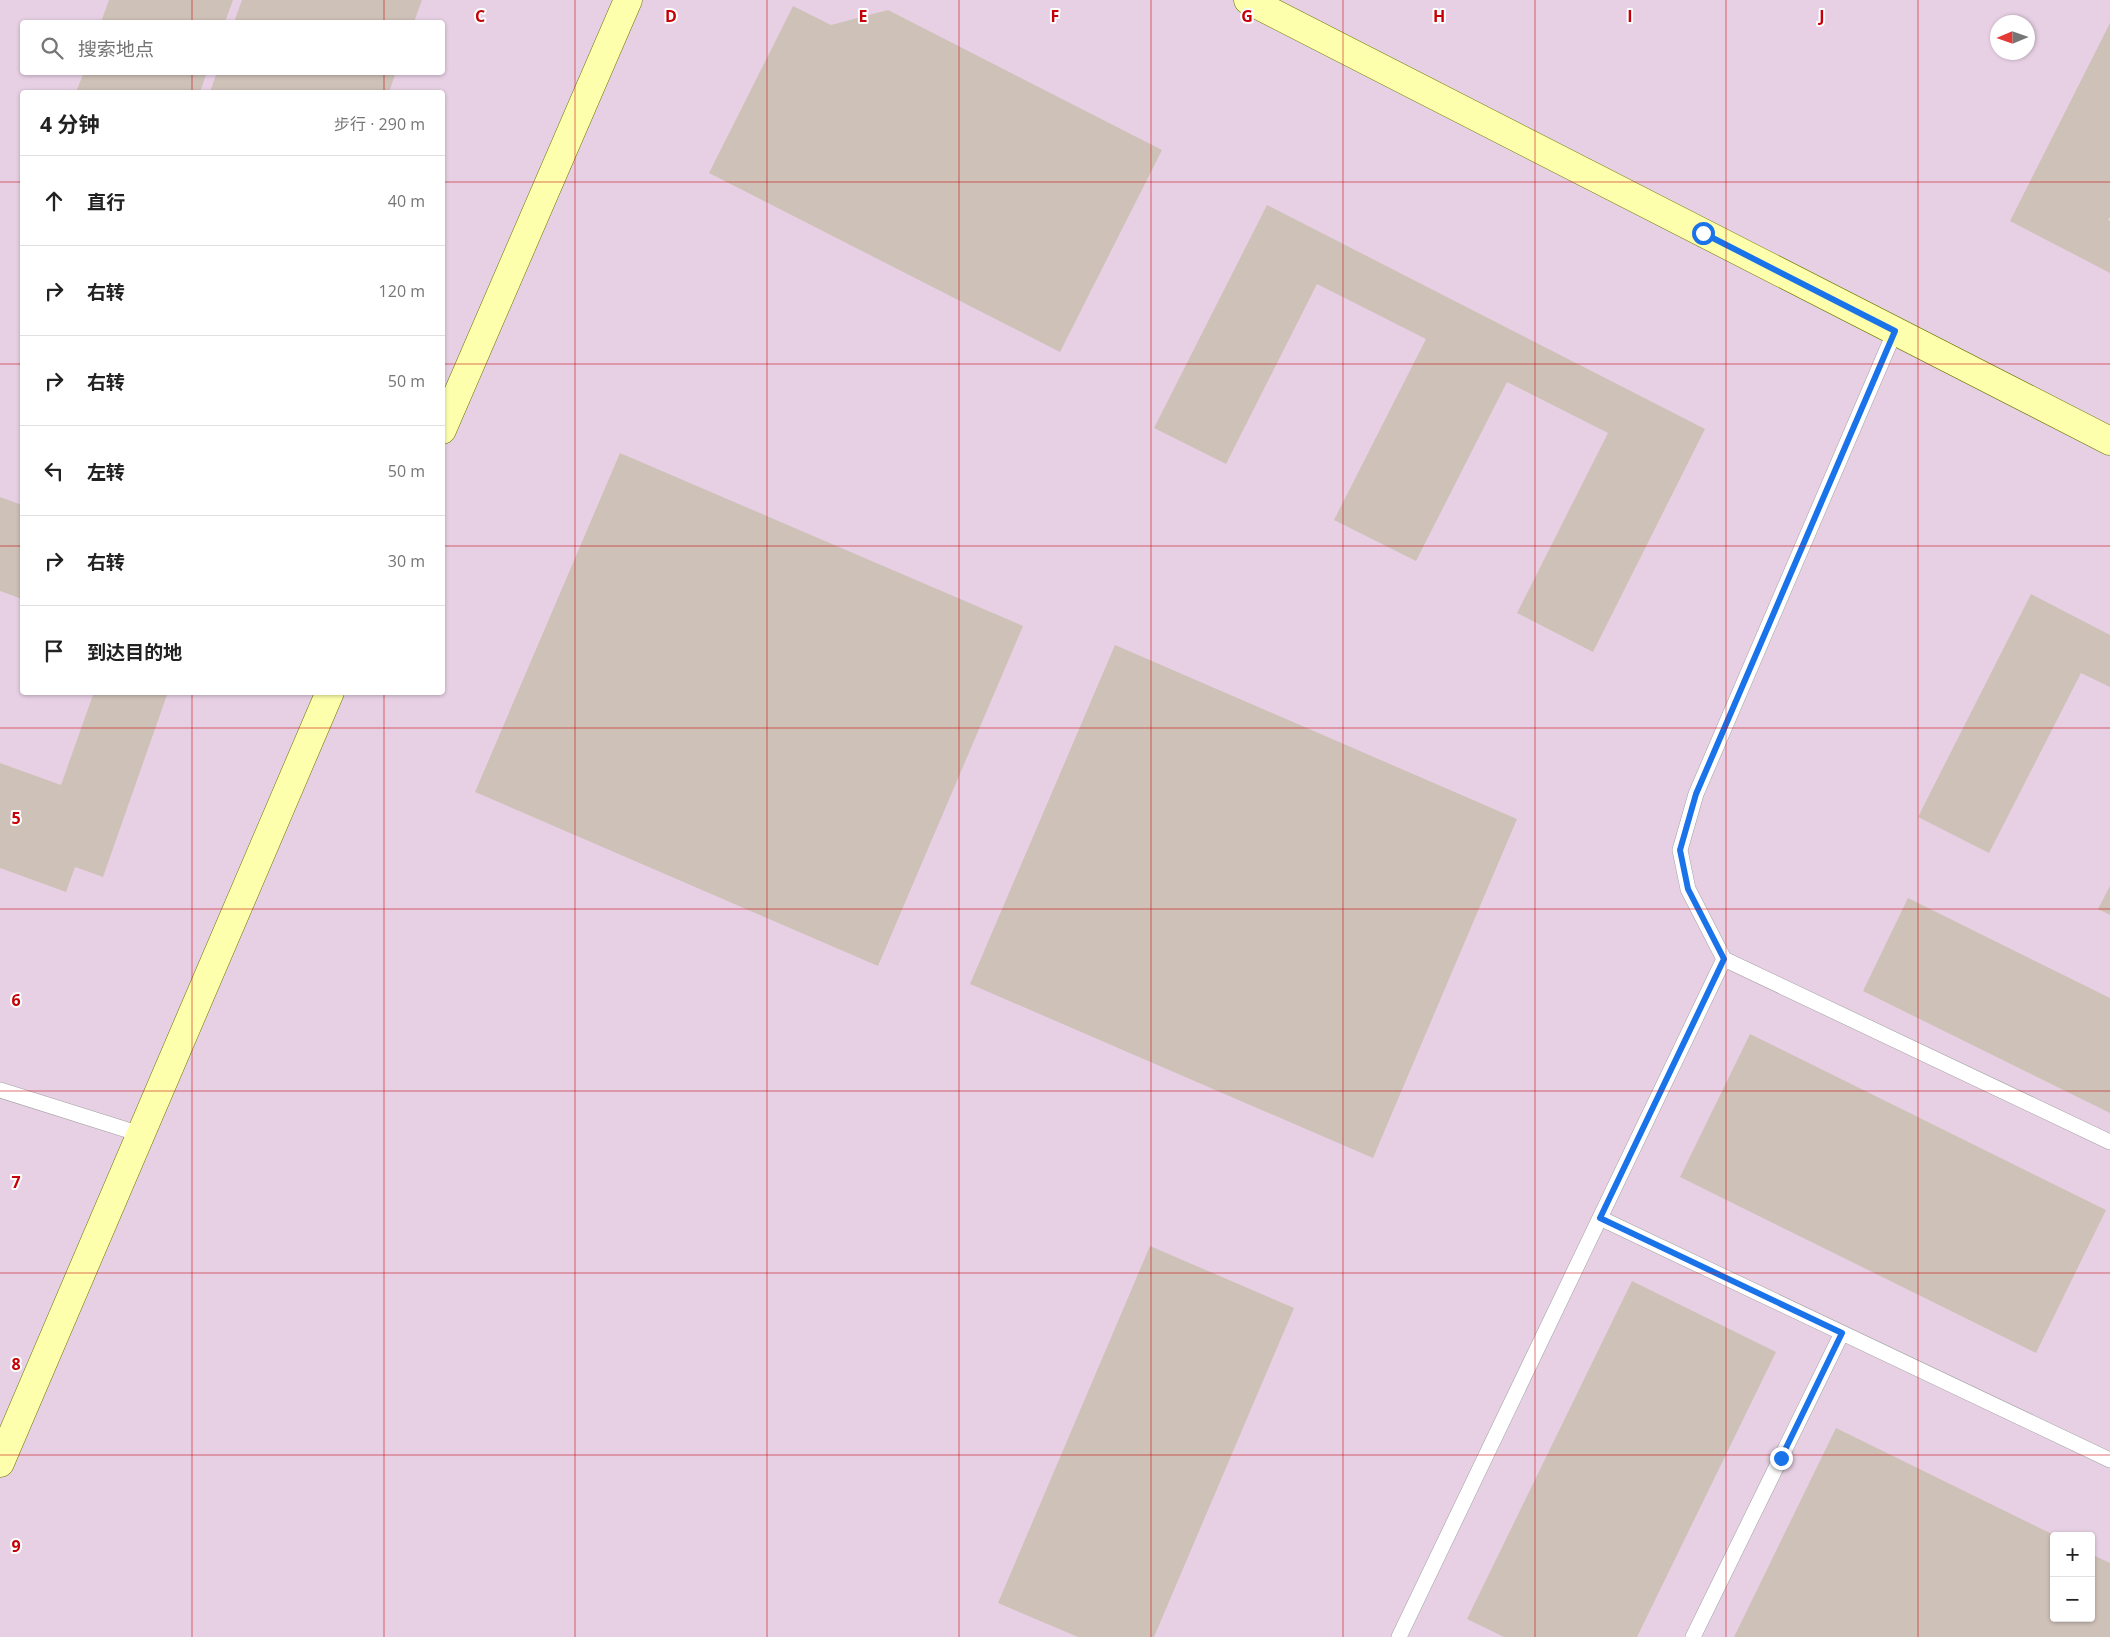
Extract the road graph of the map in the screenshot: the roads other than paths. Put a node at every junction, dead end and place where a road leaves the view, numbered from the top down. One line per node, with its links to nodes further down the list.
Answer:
1 (628, 0): 4 (street)
2 (1248, 0): 3 (street)
3 (1895, 331): 5 (street); 7 (lane)
4 (445, 423)
5 (2110, 441)
6 (329, 695): 9 (street)
7 (1724, 959): 10 (lane); 11 (lane)
8 (0, 1090): 9 (lane)
9 (140, 1134): 14 (street)
10 (2110, 1142)
11 (1600, 1218): 12 (lane); 15 (lane)
12 (1842, 1333): 13 (lane); 16 (lane)
13 (2110, 1460)
14 (0, 1463)
15 (1399, 1637)
16 (1693, 1637)

